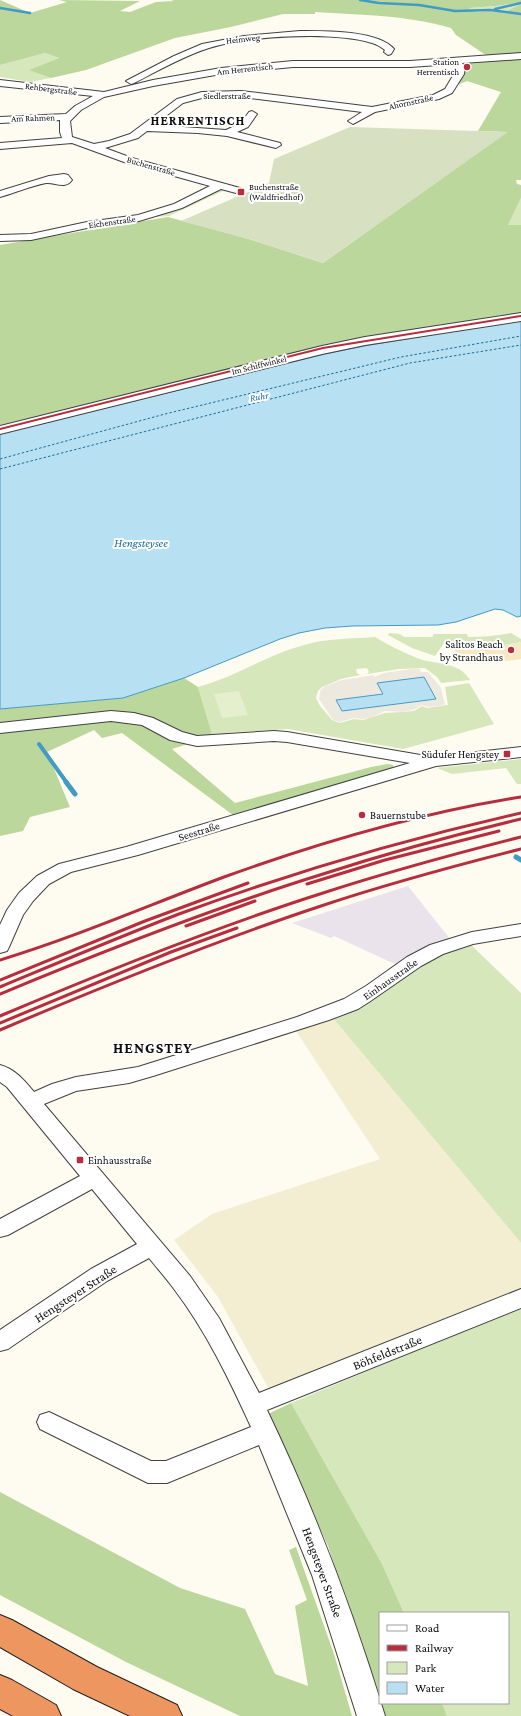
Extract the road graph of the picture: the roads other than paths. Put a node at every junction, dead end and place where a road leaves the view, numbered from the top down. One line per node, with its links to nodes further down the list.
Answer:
1 (388, 52): 5 (street, Heimweg)
2 (521, 56): 3 (street)
3 (456, 60): 5 (street, Am Herrentisch); 6 (street, Ahornstraße)
4 (0, 83): 5 (street, Rehbergstraße)
5 (102, 95): 7 (street, Am Herrentisch)
6 (372, 110): 10 (street, Ahornstraße); 11 (street, Siedlerstraße)
7 (67, 117): 9 (street, Am Rahmen); 13 (street)
8 (253, 117): 12 (street)
9 (0, 120)
10 (353, 121)
11 (144, 128): 12 (street); 16 (street, Siedlerstraße)
12 (227, 133): 14 (street)
13 (66, 140): 15 (street, Buchenstraße); 16 (street, Buchenstraße)
14 (270, 142)
15 (0, 146)
16 (94, 147): 18 (street, Buchenstraße)
17 (53, 178): 20 (street)
18 (219, 186): 19 (street, Buchenstraße); 21 (street, Eichenstraße)
19 (236, 190)
20 (0, 194)
21 (0, 238)
22 (521, 317): 23 (street, Im Schiffwinkel)
23 (0, 430)
24 (0, 728): 26 (street, Seestraße)
25 (521, 752): 26 (street, Seestraße)
26 (434, 761): 28 (street, Seestraße)
27 (521, 930): 30 (street, Einhausstraße)
28 (0, 947)
29 (0, 1072): 30 (street, Hengsteyer Straße)
30 (30, 1102): 31 (street, Hengsteyer Straße)
31 (94, 1178): 32 (street); 33 (street, Hengsteyer Straße)
32 (0, 1229)
33 (152, 1246): 35 (street, Hengsteyer Straße); 36 (street, Hengsteyer Straße)
34 (521, 1298): 36 (street, Böhfeldstraße)
35 (0, 1342)
36 (254, 1405): 38 (street, Hengsteyer Straße)
37 (49, 1422): 38 (street)
38 (265, 1432): 43 (street, Hengsteyer Straße)
39 (0, 1630): 42 (highway)
40 (0, 1691): 41 (highway)
41 (44, 1716)
42 (165, 1716)
43 (371, 1716)

